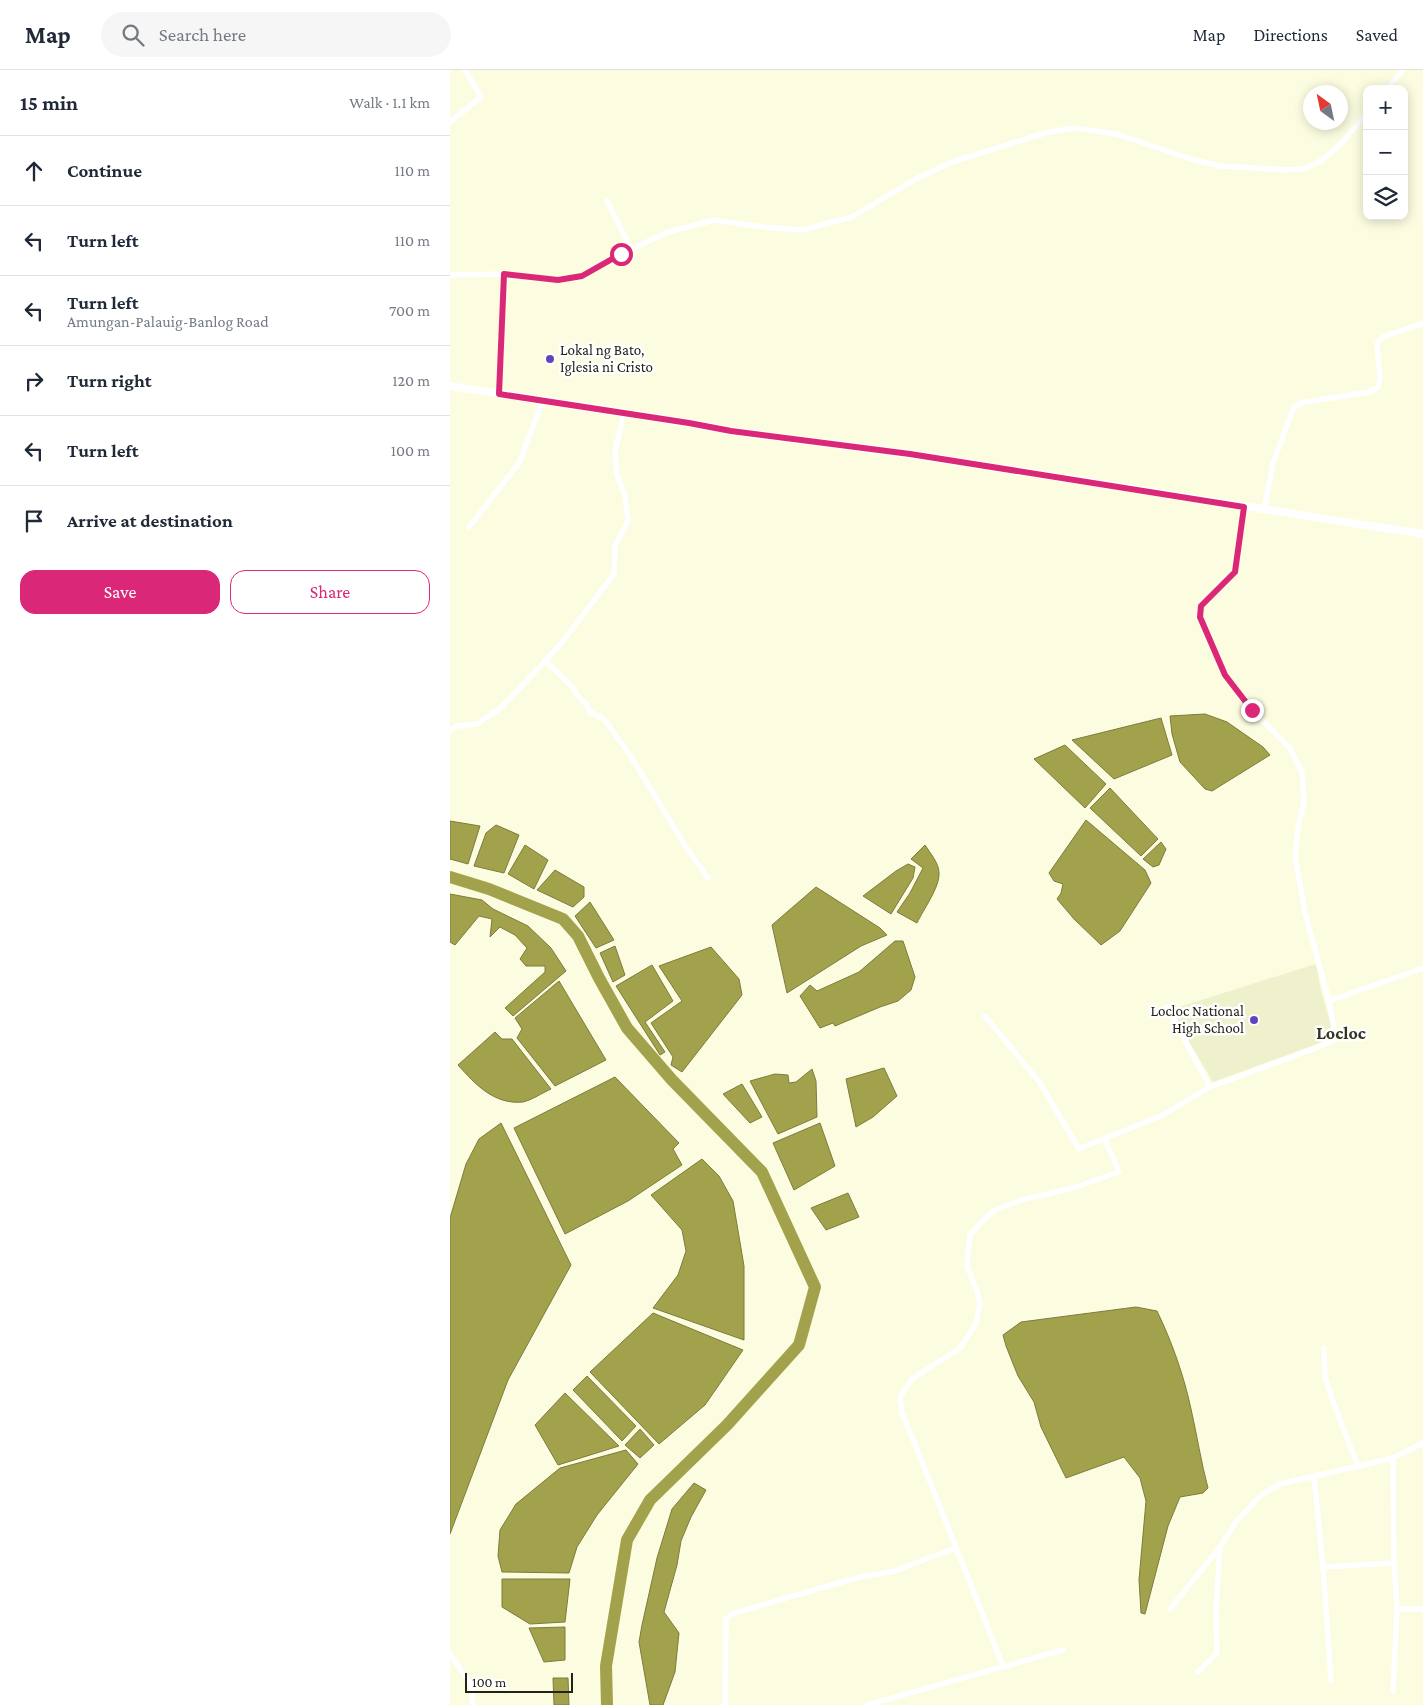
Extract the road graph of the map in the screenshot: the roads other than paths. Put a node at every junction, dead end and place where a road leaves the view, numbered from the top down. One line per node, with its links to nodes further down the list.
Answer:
1 (465, 70): 5 (street)
2 (1402, 70): 3 (street)
3 (1390, 85)
4 (1363, 118): 7 (street)
5 (450, 122)
6 (607, 201): 7 (street)
7 (631, 249): 8 (street)
8 (504, 274): 9 (street); 12 (street)
9 (450, 275)
10 (1423, 323): 16 (street)
11 (450, 386): 12 (main road)
12 (499, 394): 13 (main road)
13 (543, 401): 14 (main road); 17 (street)
14 (624, 413): 15 (main road); 19 (street)
15 (1244, 507): 16 (main road); 23 (street)
16 (1264, 510): 18 (main road)
17 (469, 527)
18 (1423, 534)
19 (545, 660): 20 (street); 21 (street)
20 (450, 730)
21 (708, 878)
22 (1423, 968): 23 (street)
23 (1329, 1001): 26 (street)
24 (1167, 1006): 26 (street)
25 (985, 1016): 27 (street)
26 (1210, 1087): 27 (street)
27 (1105, 1139): 34 (street)
28 (1324, 1348): 31 (street)
29 (1423, 1443): 30 (street)
30 (1393, 1458): 31 (street); 35 (street)
31 (1358, 1467): 32 (street)
32 (1314, 1477): 33 (street); 36 (street)
33 (1220, 1547): 37 (street); 43 (street)
34 (955, 1548): 42 (street); 47 (street)
35 (1394, 1563): 36 (street); 38 (street)
36 (1323, 1567): 44 (street)
37 (1170, 1609)
38 (1397, 1609): 39 (street); 45 (street)
39 (1423, 1609)
40 (1063, 1650): 42 (street)
41 (450, 1654): 46 (street)
42 (1003, 1666): 48 (street)
43 (1198, 1672)
44 (1331, 1680)
45 (1394, 1691)
46 (474, 1705)
47 (725, 1705)
48 (867, 1705)

